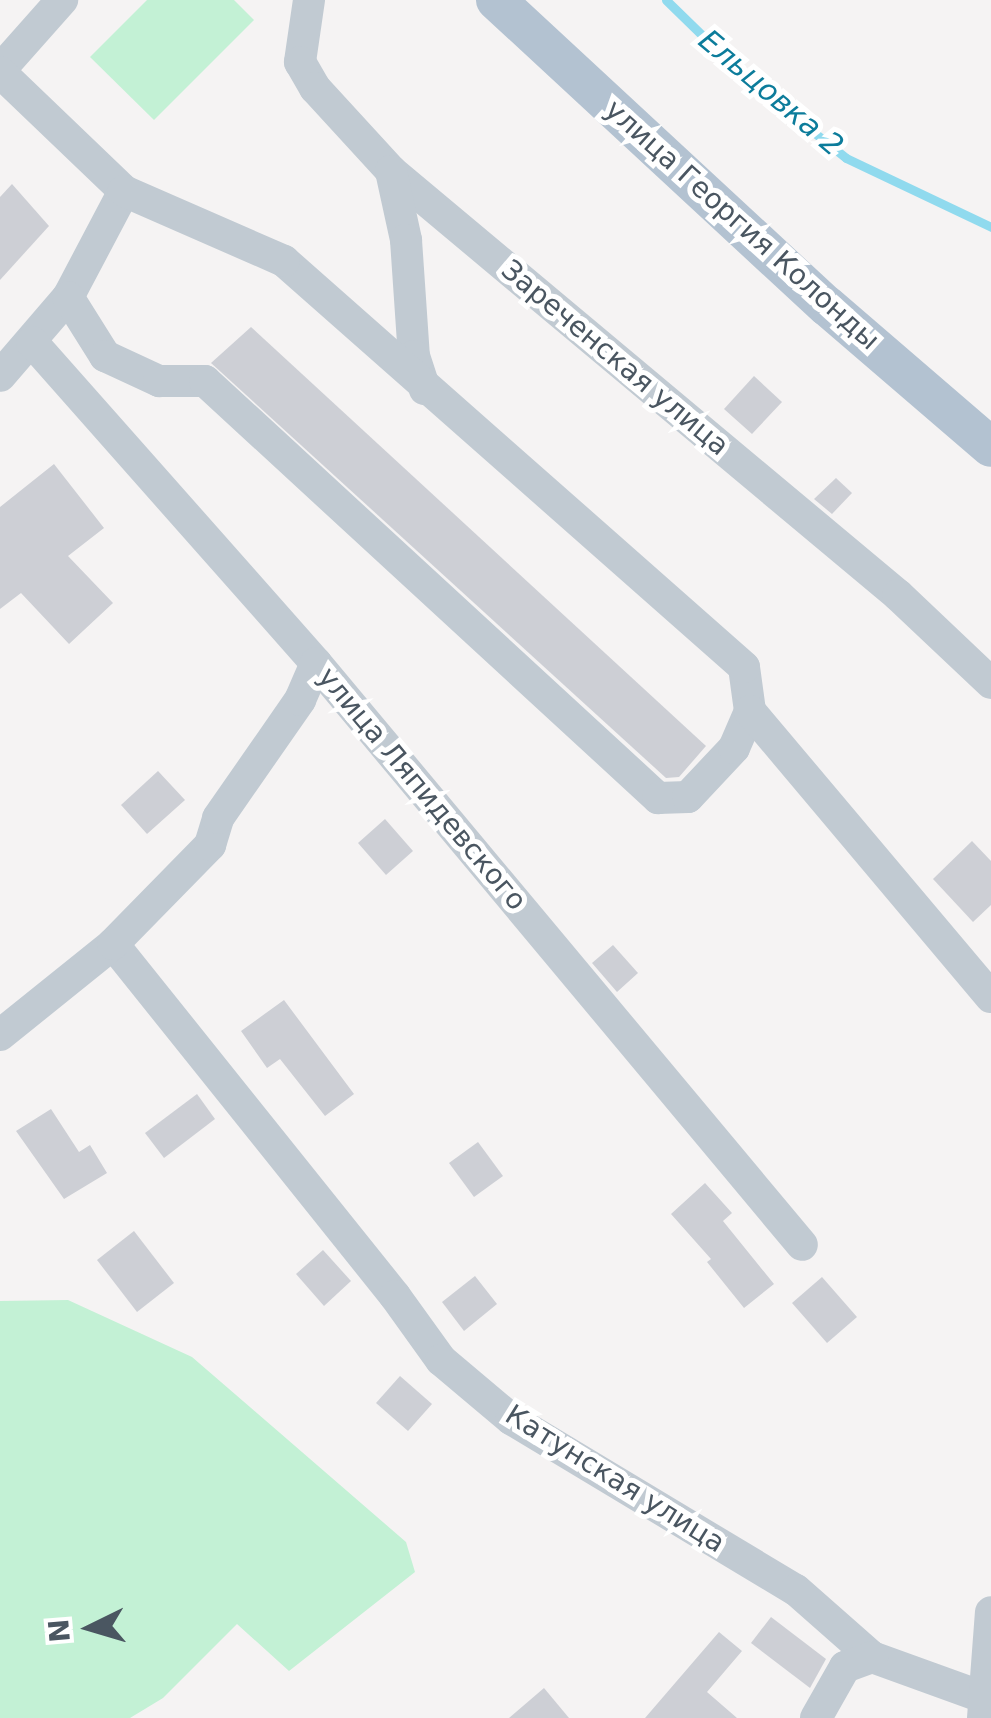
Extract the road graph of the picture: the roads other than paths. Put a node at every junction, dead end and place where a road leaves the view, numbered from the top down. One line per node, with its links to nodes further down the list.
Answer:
1 (62, 0): 4 (street)
2 (308, 0): 5 (street, Зареченская улица)
3 (496, 0): 11 (main road, улица Георгия Колонды)
4 (0, 71): 6 (street)
5 (391, 171): 10 (street); 13 (street, Зареченская улица)
6 (124, 190): 7 (street); 10 (street)
7 (68, 297): 8 (street); 14 (street)
8 (32, 342): 9 (street); 12 (street, улица Ляпидевского)
9 (0, 376)
10 (425, 389): 14 (street)
11 (991, 448)
12 (316, 662): 15 (street); 18 (street, улица Ляпидевского)
13 (991, 683)
14 (750, 711): 16 (street)
15 (113, 944): 17 (street); 20 (street, Катунская улица)
16 (991, 997)
17 (0, 1035)
18 (802, 1245)
19 (991, 1612): 21 (street)
20 (872, 1657): 21 (street, Катунская улица); 22 (street)
21 (986, 1706)
22 (816, 1718)

